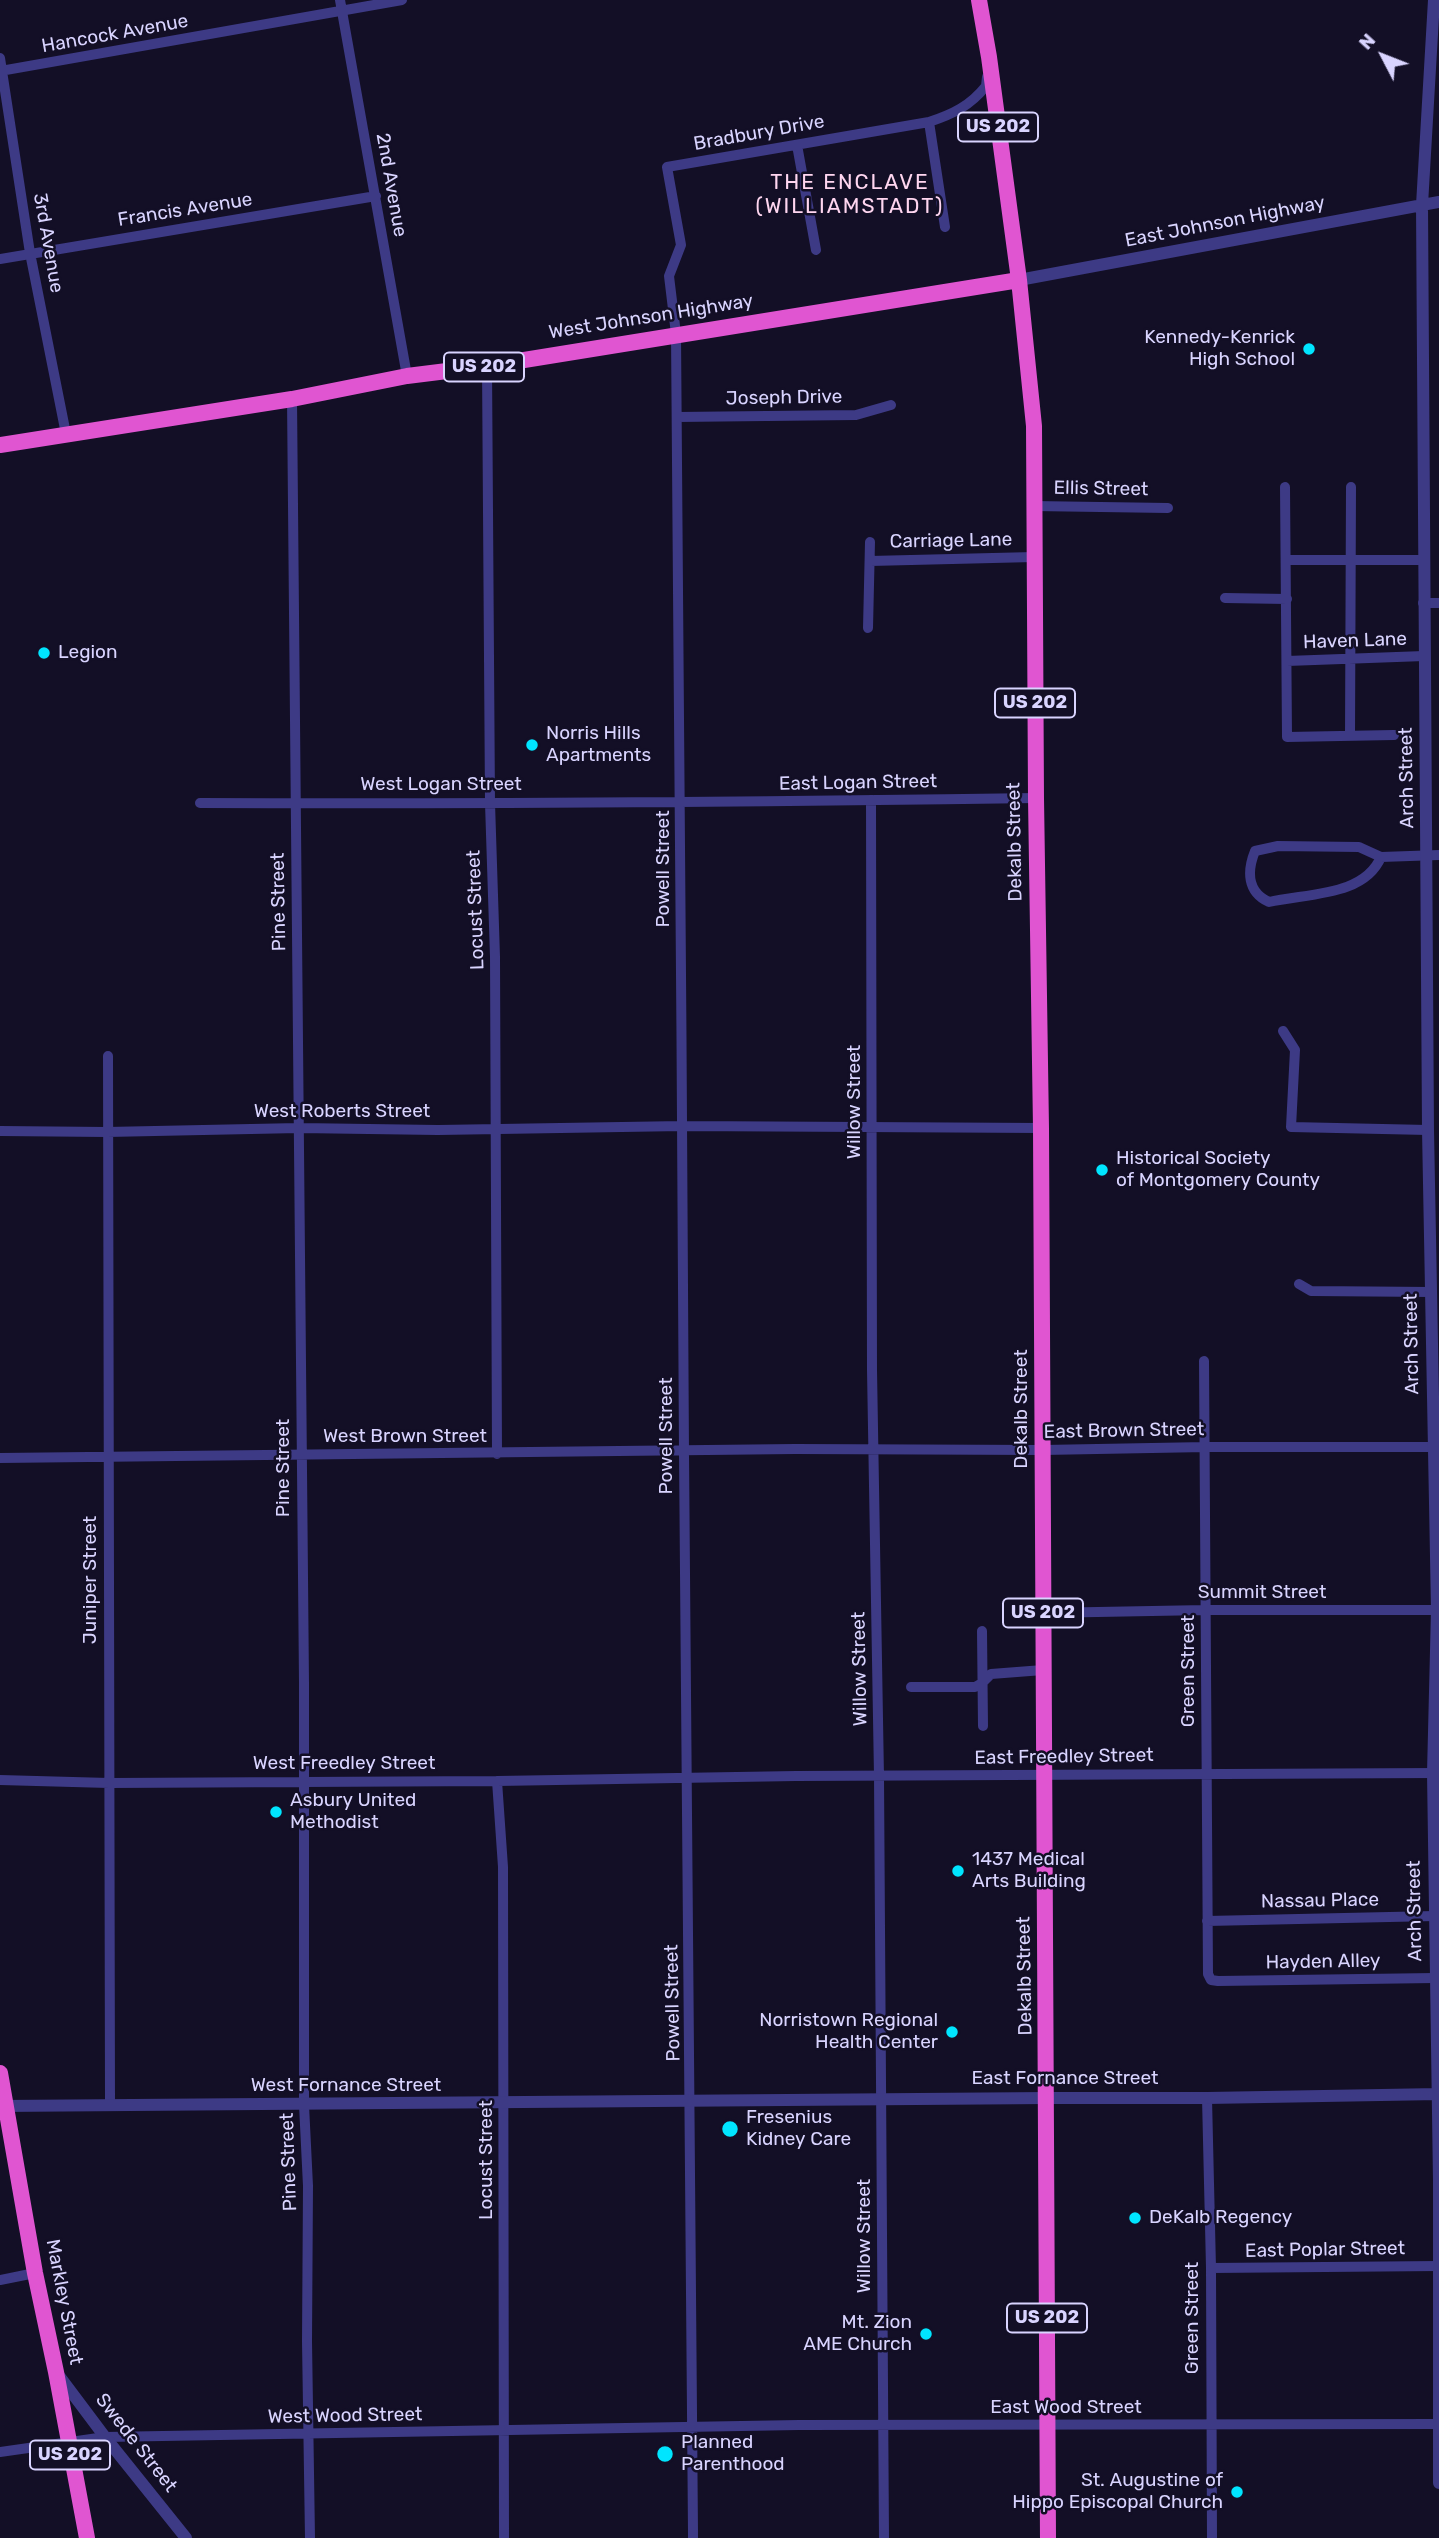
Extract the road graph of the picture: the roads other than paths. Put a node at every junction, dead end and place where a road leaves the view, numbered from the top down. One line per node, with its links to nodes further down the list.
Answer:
1 (340, 0): 5 (street, 2nd Avenue)
2 (401, 0): 5 (street, Hancock Avenue)
3 (979, 0): 6 (highway, US 202)
4 (1434, 0): 13 (street, Arch Street)
5 (341, 12): 8 (street, Hancock Avenue); 11 (street, 2nd Avenue)
6 (989, 57): 9 (street, Bradbury Drive); 18 (highway, US 202)
7 (0, 58): 8 (street, 3rd Avenue)
8 (1, 71): 16 (street, 3rd Avenue)
9 (929, 122): 10 (street, Bradbury Drive); 14 (street)
10 (797, 145): 15 (street); 19 (street, Bradbury Drive)
11 (376, 196): 16 (street, Francis Avenue); 21 (street, 2nd Avenue)
12 (1439, 202): 13 (street, East Johnson Highway)
13 (1422, 205): 18 (street, East Johnson Highway); 34 (street, Arch Street)
14 (945, 227)
15 (816, 250)
16 (30, 253): 17 (street, Francis Avenue); 25 (street, 3rd Avenue)
17 (0, 259)
18 (1019, 280): 19 (highway, West Johnson Highway / US 202); 29 (highway, Dekalb Street / US 202)
19 (676, 334): 20 (highway, West Johnson Highway / US 202); 24 (street, Powell Street)
20 (487, 366): 21 (highway, West Johnson Highway / US 202); 50 (street, Locust Street)
21 (407, 376): 22 (highway, West Johnson Highway / US 202)
22 (292, 399): 25 (highway, West Johnson Highway / US 202); 52 (street, Pine Street)
23 (891, 405): 24 (street, Joseph Drive)
24 (677, 417): 51 (street, Powell Street)
25 (66, 434): 26 (highway, West Johnson Highway / US 202)
26 (0, 445)
27 (1351, 486): 36 (street)
28 (1285, 487): 33 (street)
29 (1033, 506): 30 (street, Ellis Street); 32 (highway, Dekalb Street / US 202)
30 (1168, 508)
31 (870, 542): 35 (street)
32 (1034, 557): 35 (street, Carriage Lane); 47 (highway, Dekalb Street / US 202)
33 (1286, 560): 36 (street); 38 (street)
34 (1423, 560): 36 (street); 39 (street, Arch Street)
35 (870, 561): 41 (street)
36 (1352, 561): 43 (street)
37 (1225, 598): 38 (street)
38 (1286, 599): 44 (street)
39 (1423, 603): 40 (street); 42 (street, Arch Street)
40 (1439, 603)
41 (868, 628)
42 (1424, 656): 43 (street, Haven Lane); 53 (street, Arch Street)
43 (1351, 659): 44 (street, Haven Lane); 45 (street)
44 (1287, 661): 45 (street)
45 (1350, 734): 46 (street)
46 (1394, 735)
47 (1036, 798): 48 (street, East Logan Street); 60 (highway, Dekalb Street / US 202)
48 (871, 800): 51 (street, East Logan Street); 58 (street, Willow Street)
49 (200, 803): 52 (street, West Logan Street)
50 (490, 803): 51 (street, West Logan Street); 52 (street, West Logan Street); 61 (street, Locust Street)
51 (681, 803): 57 (street, Powell Street)
52 (295, 804): 59 (street, Pine Street)
53 (1433, 856): 54 (street); 62 (street, Arch Street)
54 (1381, 857): 54 (street)
55 (1283, 1031): 62 (street)
56 (108, 1056): 64 (street, Juniper Street)
57 (683, 1126): 58 (street, West Roberts Street); 61 (street, West Roberts Street); 72 (street, Powell Street)
58 (873, 1126): 60 (street, West Roberts Street); 70 (street, Willow Street)
59 (299, 1128): 61 (street, West Roberts Street); 64 (street, West Roberts Street); 74 (street, Pine Street)
60 (1041, 1128): 71 (highway, Dekalb Street / US 202)
61 (496, 1129): 73 (street, Locust Street)
62 (1428, 1130): 66 (street, Arch Street)
63 (0, 1132): 64 (street, West Roberts Street)
64 (107, 1132): 75 (street, Juniper Street)
65 (1298, 1284): 66 (street)
66 (1431, 1292): 69 (street, Arch Street)
67 (1204, 1361): 68 (street, Green Street)
68 (1206, 1447): 69 (street, East Brown Street); 71 (street, East Brown Street); 77 (street, Green Street)
69 (1436, 1447): 78 (street, Arch Street)
70 (874, 1450): 71 (street, East Brown Street); 72 (street, East Brown Street); 88 (street, Willow Street)
71 (1043, 1450): 79 (highway, Dekalb Street / US 202)
72 (684, 1452): 73 (street, West Brown Street); 89 (street, Powell Street)
73 (498, 1454): 74 (street, West Brown Street)
74 (301, 1455): 75 (street, West Brown Street); 92 (street, Pine Street)
75 (108, 1457): 76 (street, West Brown Street); 93 (street, Juniper Street)
76 (0, 1458)
77 (1206, 1610): 78 (street, Summit Street); 79 (street, Summit Street); 85 (street, Green Street)
78 (1438, 1610): 86 (street, Arch Street)
79 (1043, 1613): 81 (highway, Dekalb Street / US 202)
80 (982, 1631): 82 (street)
81 (1043, 1670): 82 (street); 87 (highway, Dekalb Street / US 202)
82 (982, 1683): 83 (street); 84 (street)
83 (911, 1687)
84 (984, 1726)
85 (1207, 1773): 86 (street, East Freedley Street); 87 (street, East Freedley Street); 95 (street, Green Street)
86 (1436, 1773): 94 (street, Arch Street)
87 (1044, 1775): 88 (street, East Freedley Street); 100 (highway, Dekalb Street / US 202)
88 (879, 1776): 89 (street, East Freedley Street); 102 (street, Willow Street)
89 (689, 1777): 91 (street, West Freedley Street); 103 (street, Powell Street)
90 (0, 1780): 93 (street, West Freedley Street)
91 (497, 1781): 92 (street, West Freedley Street); 104 (street, Locust Street)
92 (303, 1782): 93 (street, West Freedley Street); 106 (street, Pine Street)
93 (109, 1783): 105 (street, Juniper Street)
94 (1435, 1916): 95 (street, Nassau Place); 96 (street, Arch Street)
95 (1207, 1921): 97 (street, Green Street)
96 (1435, 1978): 97 (street, Hayden Alley); 99 (street, Arch Street)
97 (1212, 1979)
98 (0, 2073): 107 (highway, Markley Street / US 202)
99 (1438, 2094): 101 (street, East Fornance Street); 108 (street, Arch Street)
100 (1048, 2098): 101 (street, East Fornance Street); 102 (street, East Fornance Street); 115 (highway, Dekalb Street / US 202)
101 (1208, 2098): 109 (street, Green Street)
102 (881, 2099): 103 (street, East Fornance Street); 116 (street, Willow Street)
103 (692, 2102): 104 (street, West Fornance Street); 117 (street, Powell Street)
104 (504, 2103): 106 (street, West Fornance Street); 118 (street, Locust Street)
105 (110, 2104): 106 (street, West Fornance Street); 107 (street, West Fornance Street)
106 (304, 2105): 119 (street, Pine Street)
107 (3, 2106): 110 (highway, Markley Street / US 202)
108 (1438, 2266): 109 (street, East Poplar Street); 114 (street, Arch Street)
109 (1211, 2268): 113 (street, Green Street)
110 (35, 2273): 111 (street); 112 (highway, Markley Street / US 202)
111 (0, 2280)
112 (56, 2372): 120 (street, Swede Street); 121 (highway, Markley Street / US 202)
113 (1212, 2424): 114 (street, East Wood Street); 115 (street, East Wood Street); 131 (street, Green Street)
114 (1439, 2424): 123 (street, Arch Street)
115 (1048, 2425): 116 (street, East Wood Street); 130 (highway, Dekalb Street / US 202)
116 (884, 2426): 117 (street, East Wood Street); 129 (street, Willow Street)
117 (692, 2428): 118 (street, West Wood Street); 128 (street, Powell Street)
118 (503, 2431): 119 (street, West Wood Street); 127 (street, Locust Street)
119 (308, 2435): 120 (street, West Wood Street); 126 (street, Pine Street)
120 (105, 2437): 121 (street, West Wood Street); 125 (street, Swede Street)
121 (68, 2441): 122 (street, West Wood Street); 124 (highway, Markley Street / US 202)
122 (0, 2452)
123 (1439, 2483)
124 (87, 2538)
125 (186, 2538)
126 (310, 2538)
127 (504, 2538)
128 (693, 2538)
129 (884, 2538)
130 (1048, 2538)
131 (1212, 2538)

